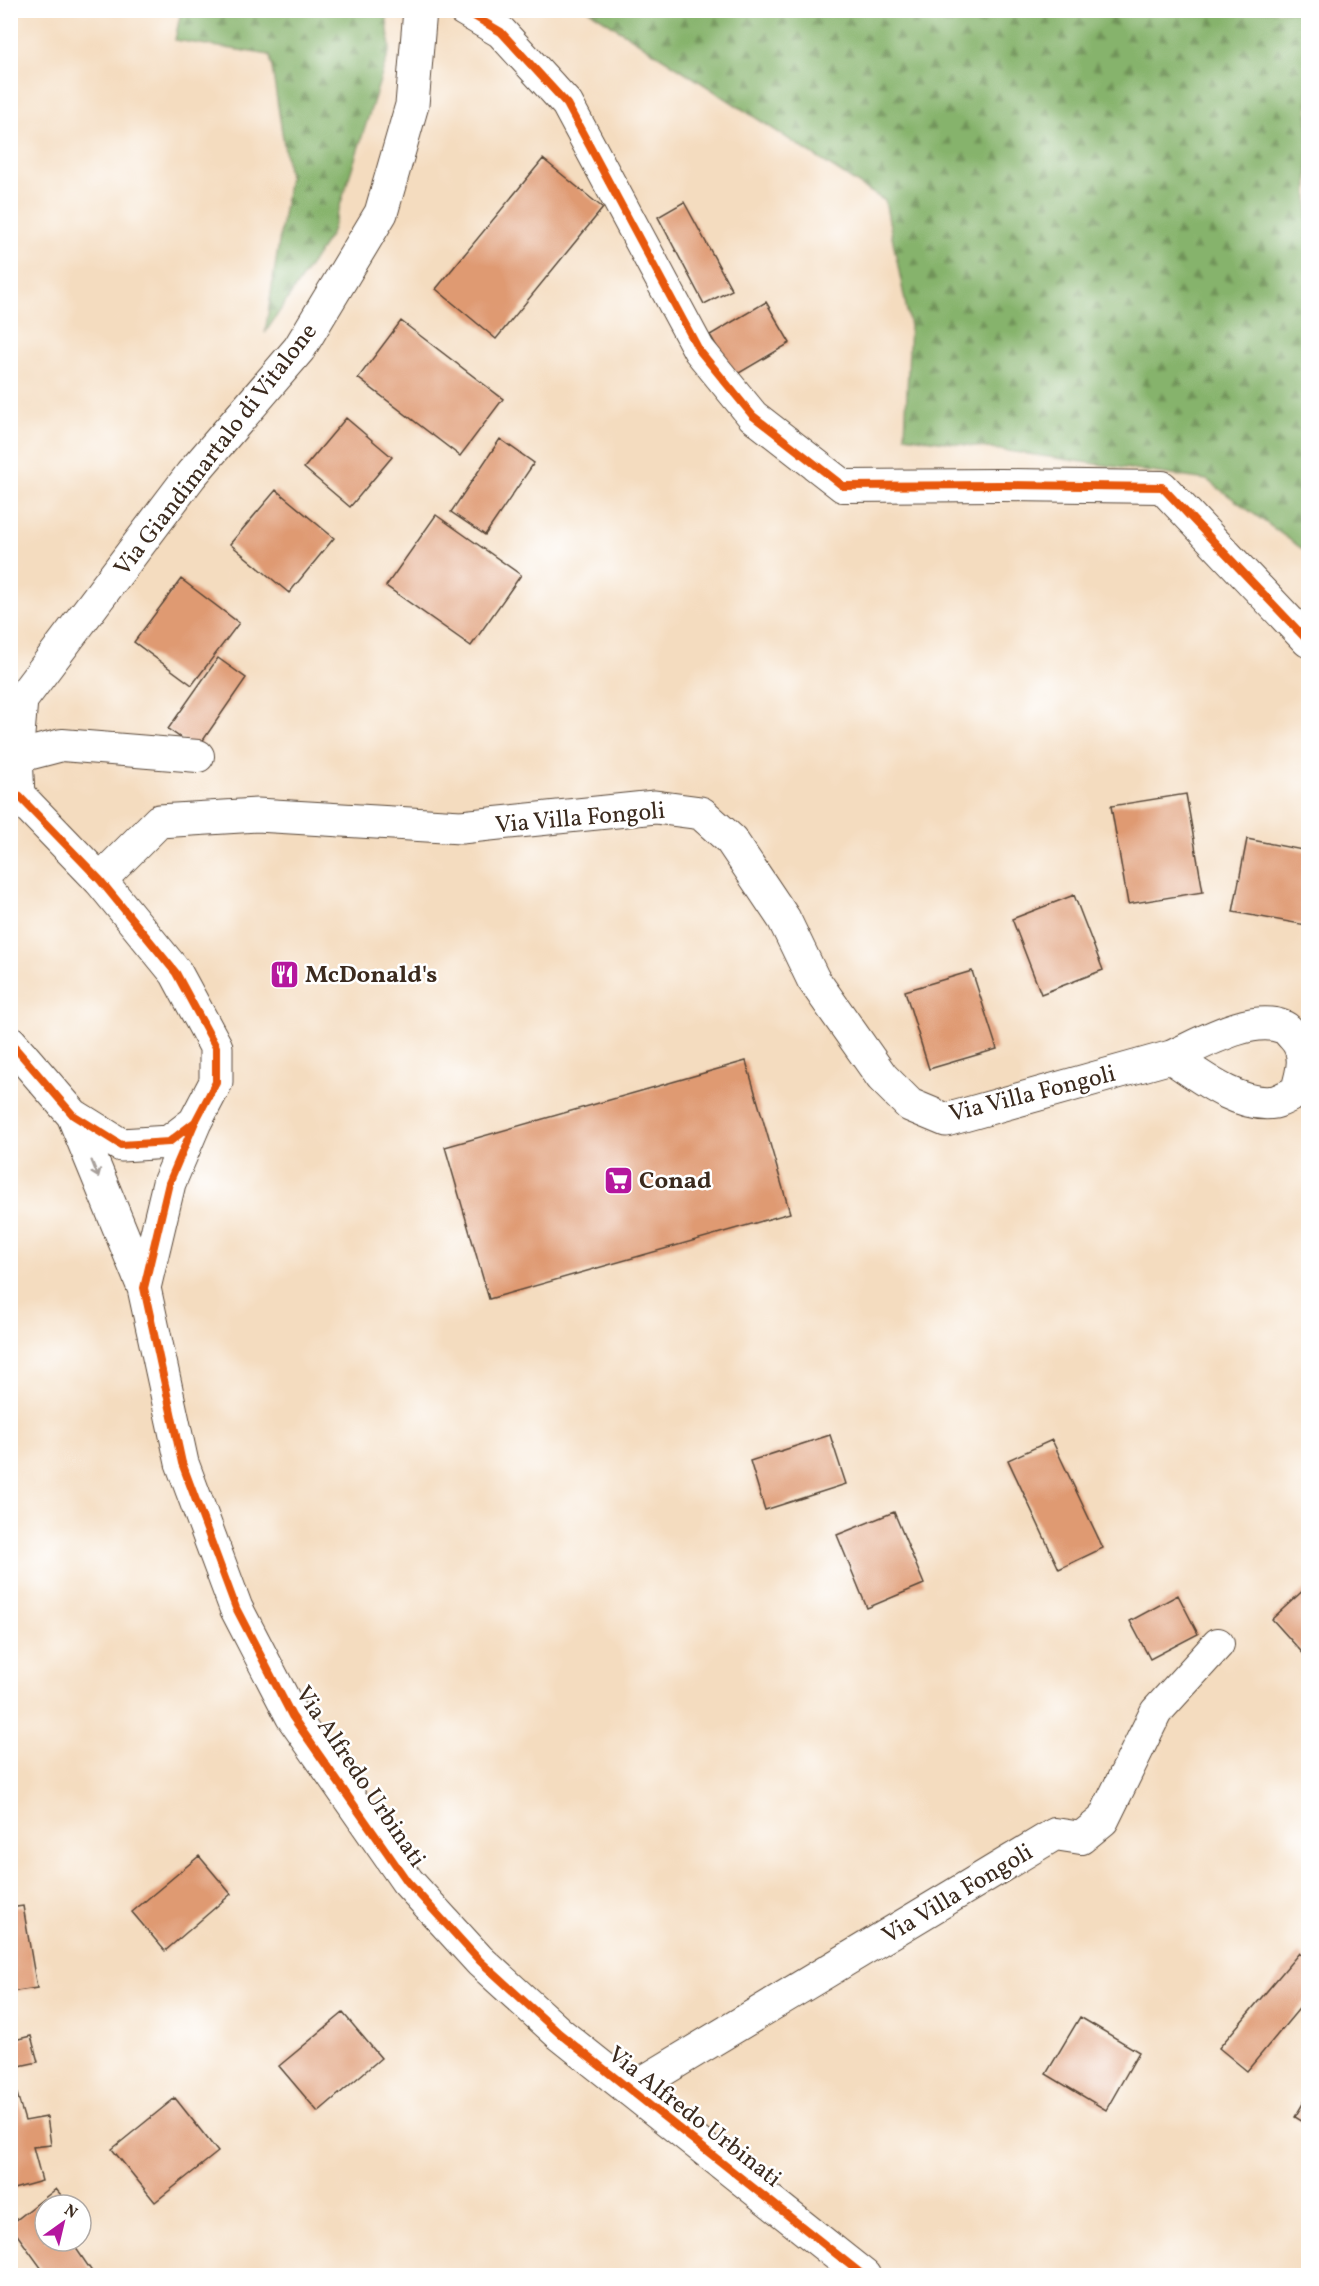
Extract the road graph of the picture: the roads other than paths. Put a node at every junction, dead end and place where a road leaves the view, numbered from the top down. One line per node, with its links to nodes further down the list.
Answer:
1 (420, 10): 4 (main road, Via Giandimartalo di Vitalone)
2 (464, 10): 3 (street)
3 (1308, 641)
4 (16, 705): 6 (main road, Via Giandimartalo di Vitalone)
5 (198, 756): 6 (street)
6 (16, 757): 7 (main road, Via Giandimartalo di Vitalone)
7 (14, 793): 8 (main road, Via Alfredo Urbinati)
8 (100, 880): 10 (main road, Via Villa Fongoli); 12 (main road, Via Alfredo Urbinati)
9 (10, 1042): 11 (main road)
10 (1171, 1057)
11 (73, 1115): 12 (main road); 13 (main road, Via Alfredo Urbinati, one-way to 13)
12 (195, 1122): 13 (main road, Via Alfredo Urbinati)
13 (144, 1288): 15 (main road, Via Alfredo Urbinati)
14 (1218, 1644): 15 (street, Via Villa Fongoli)
15 (630, 2090): 16 (main road, Via Alfredo Urbinati)
16 (864, 2276)

